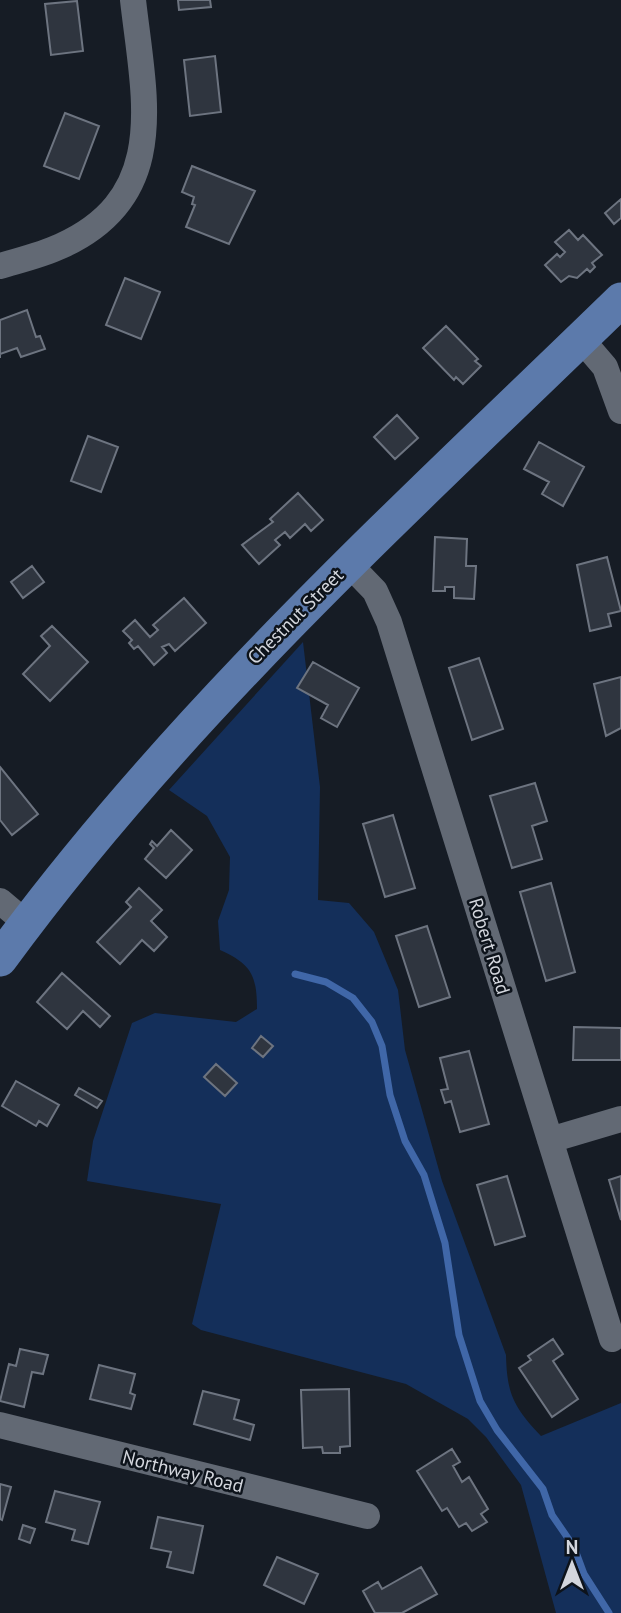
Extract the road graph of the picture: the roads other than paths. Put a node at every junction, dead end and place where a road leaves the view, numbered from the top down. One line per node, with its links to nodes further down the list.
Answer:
1 (133, 0): 2 (street)
2 (0, 266)
3 (621, 300): 4 (main road, Chestnut Street)
4 (581, 339): 5 (street); 6 (main road, Chestnut Street)
5 (621, 411)
6 (348, 563): 8 (main road, Chestnut Street); 11 (street, Robert Road)
7 (0, 901): 8 (street)
8 (26, 923): 9 (main road, Chestnut Street)
9 (0, 959)
10 (621, 1119): 11 (street)
11 (550, 1140): 12 (street, Robert Road)
12 (612, 1339)
13 (0, 1425): 14 (street, Northway Road)
14 (367, 1516)

